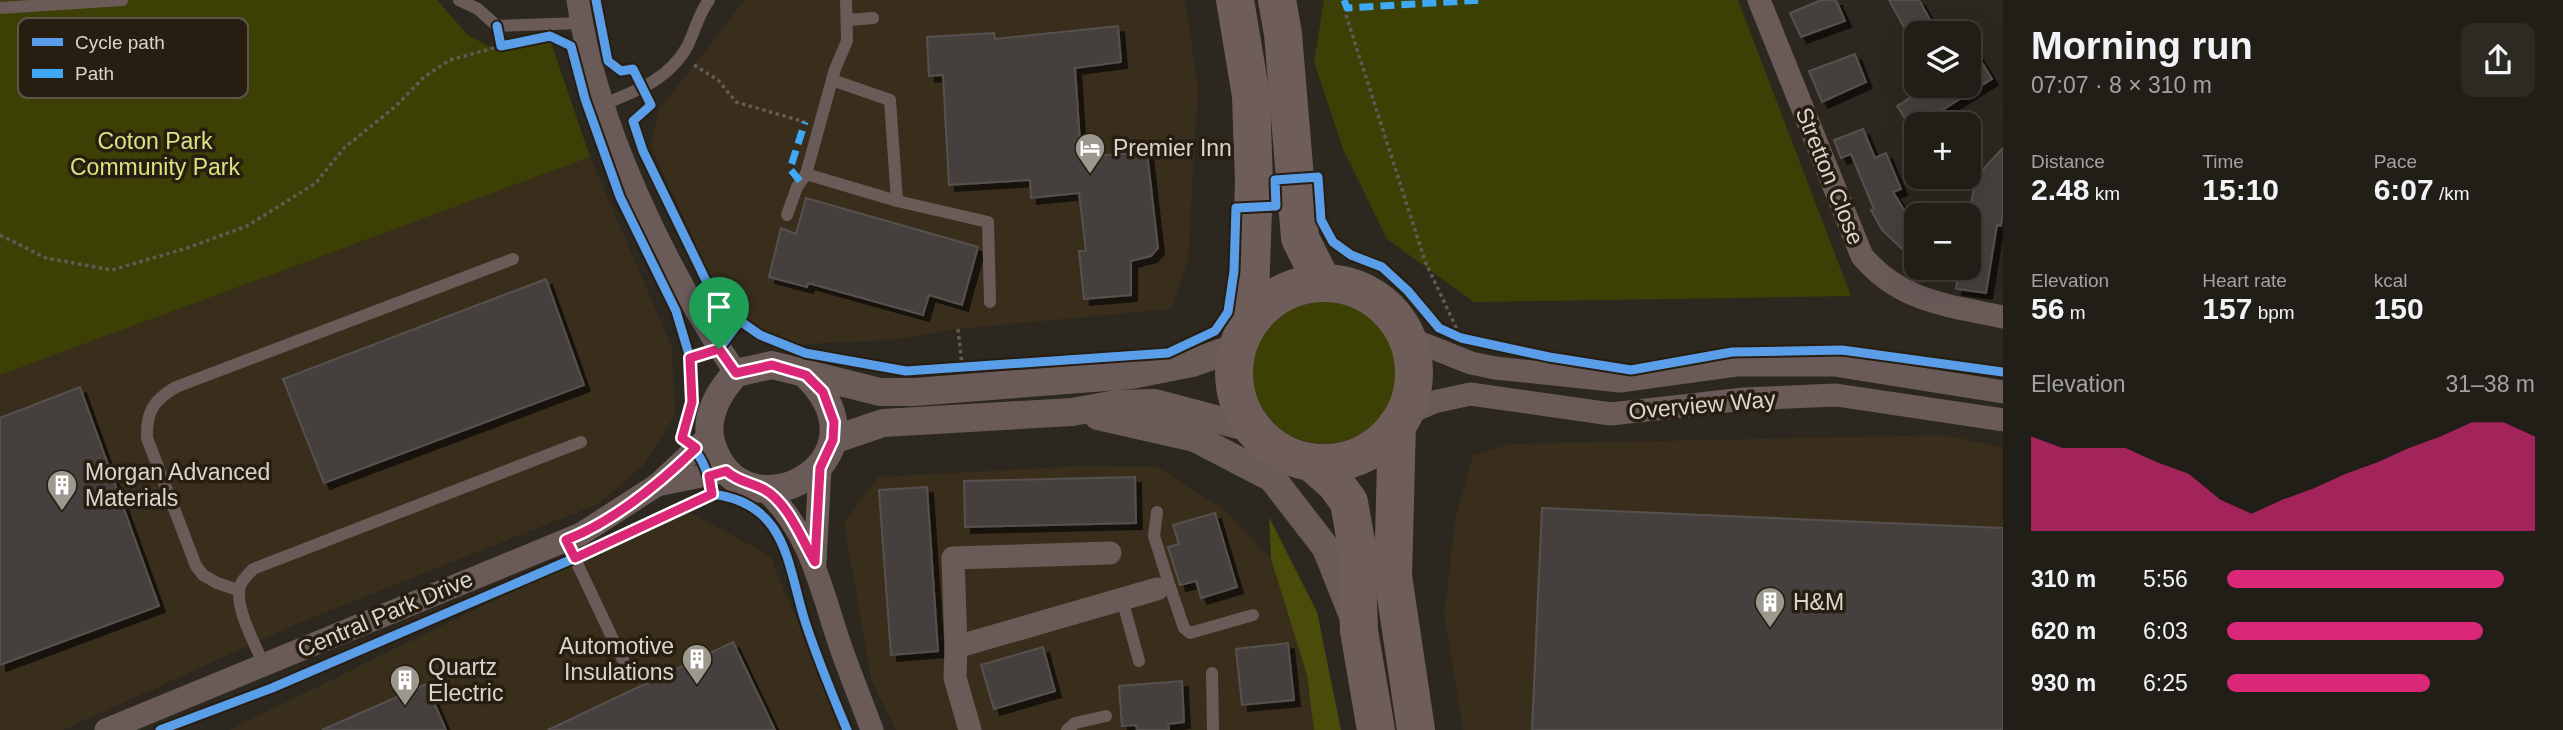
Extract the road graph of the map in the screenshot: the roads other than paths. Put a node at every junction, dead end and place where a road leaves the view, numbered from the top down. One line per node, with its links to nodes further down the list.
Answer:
1 (122, 0): 9 (lane)
2 (459, 0): 12 (lane)
3 (578, 0): 12 (street)
4 (709, 0): 14 (lane)
5 (846, 0): 11 (lane)
6 (1234, 0): 22 (highway)
7 (1277, 0): 19 (highway)
8 (1759, 0): 21 (street, Stretton Close)
9 (0, 8)
10 (873, 18): 11 (lane)
11 (848, 20): 13 (lane)
12 (581, 23): 14 (street)
13 (832, 80): 15 (lane); 16 (lane)
14 (604, 104): 24 (street)
15 (806, 174): 16 (lane); 17 (lane)
16 (897, 201): 20 (lane)
17 (787, 215)
18 (513, 259): 44 (lane)
19 (1322, 282): 22 (highway); 23 (highway)
20 (990, 302)
21 (2003, 317)
22 (1243, 334): 25 (street); 30 (highway)
23 (1408, 338): 26 (street, Overview Way); 28 (highway)
24 (736, 373): 25 (street); 31 (street)
25 (806, 375): 32 (street)
26 (2003, 392)
27 (1072, 412): 30 (street); 32 (street); 47 (street)
28 (1401, 420): 29 (street, Overview Way); 34 (highway); 60 (highway)
29 (2003, 420)
30 (1253, 429): 34 (highway)
31 (709, 436): 36 (street); 37 (street, Central Park Drive)
32 (833, 440): 35 (street)
33 (581, 442): 44 (lane)
34 (1311, 462): 47 (highway)
35 (820, 468): 38 (street); 42 (street)
36 (726, 471): 37 (street, Central Park Drive); 38 (street)
37 (657, 485): 40 (street, Central Park Drive)
38 (765, 490): 42 (street)
39 (1157, 512): 43 (lane)
40 (566, 540): 50 (street, Central Park Drive); 51 (lane)
41 (1110, 553): 48 (street)
42 (815, 562): 55 (street)
43 (1163, 588): 45 (street); 46 (lane)
44 (238, 590): 50 (lane)
45 (1122, 599): 48 (street); 49 (lane)
46 (1253, 615)
47 (1359, 631): 59 (highway)
48 (956, 648): 56 (street)
49 (1139, 661)
50 (264, 666): 54 (street, Central Park Drive)
51 (628, 671)
52 (1212, 673): 58 (lane)
53 (1106, 716): 57 (lane)
54 (106, 730)
55 (872, 730)
56 (970, 730)
57 (1066, 730)
58 (1213, 730)
59 (1376, 730)
60 (1416, 730)

